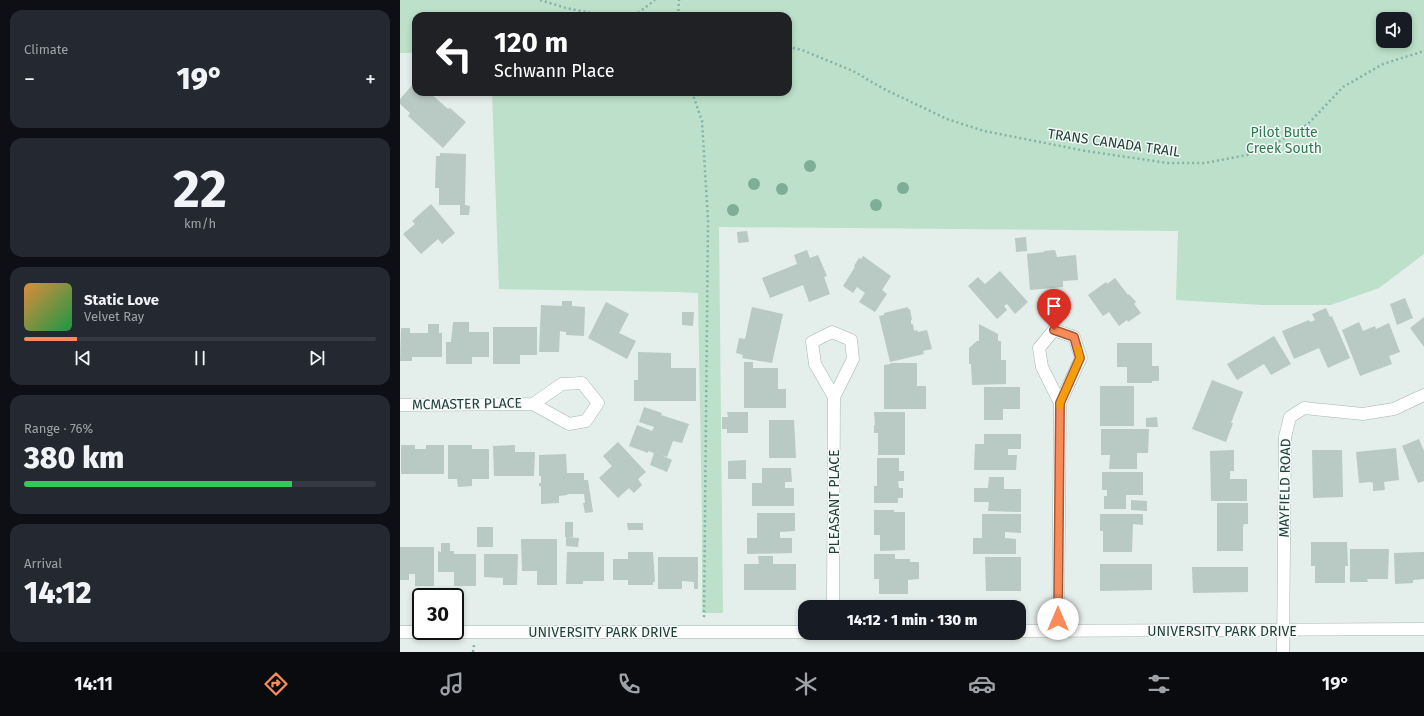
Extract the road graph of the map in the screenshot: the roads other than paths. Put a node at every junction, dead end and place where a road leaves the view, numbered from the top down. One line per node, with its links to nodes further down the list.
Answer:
1 (1424, 395): 10 (street, MAYFIELD ROAD)
2 (834, 397): 2 (street, PLEASANT PLACE); 6 (street, PLEASANT PLACE)
3 (1060, 403): 3 (street); 9 (street)
4 (534, 404): 4 (street, MCMASTER PLACE); 5 (street, MCMASTER PLACE)
5 (400, 405)
6 (833, 600)
7 (1424, 629): 10 (street, UNIVERSITY PARK DRIVE)
8 (1026, 631): 9 (street, UNIVERSITY PARK DRIVE)
9 (1058, 631): 10 (street, UNIVERSITY PARK DRIVE)
10 (1284, 631): 13 (street, MAYFIELD ROAD)
11 (400, 632): 12 (street, UNIVERSITY PARK DRIVE)
12 (798, 632)
13 (1284, 652)

